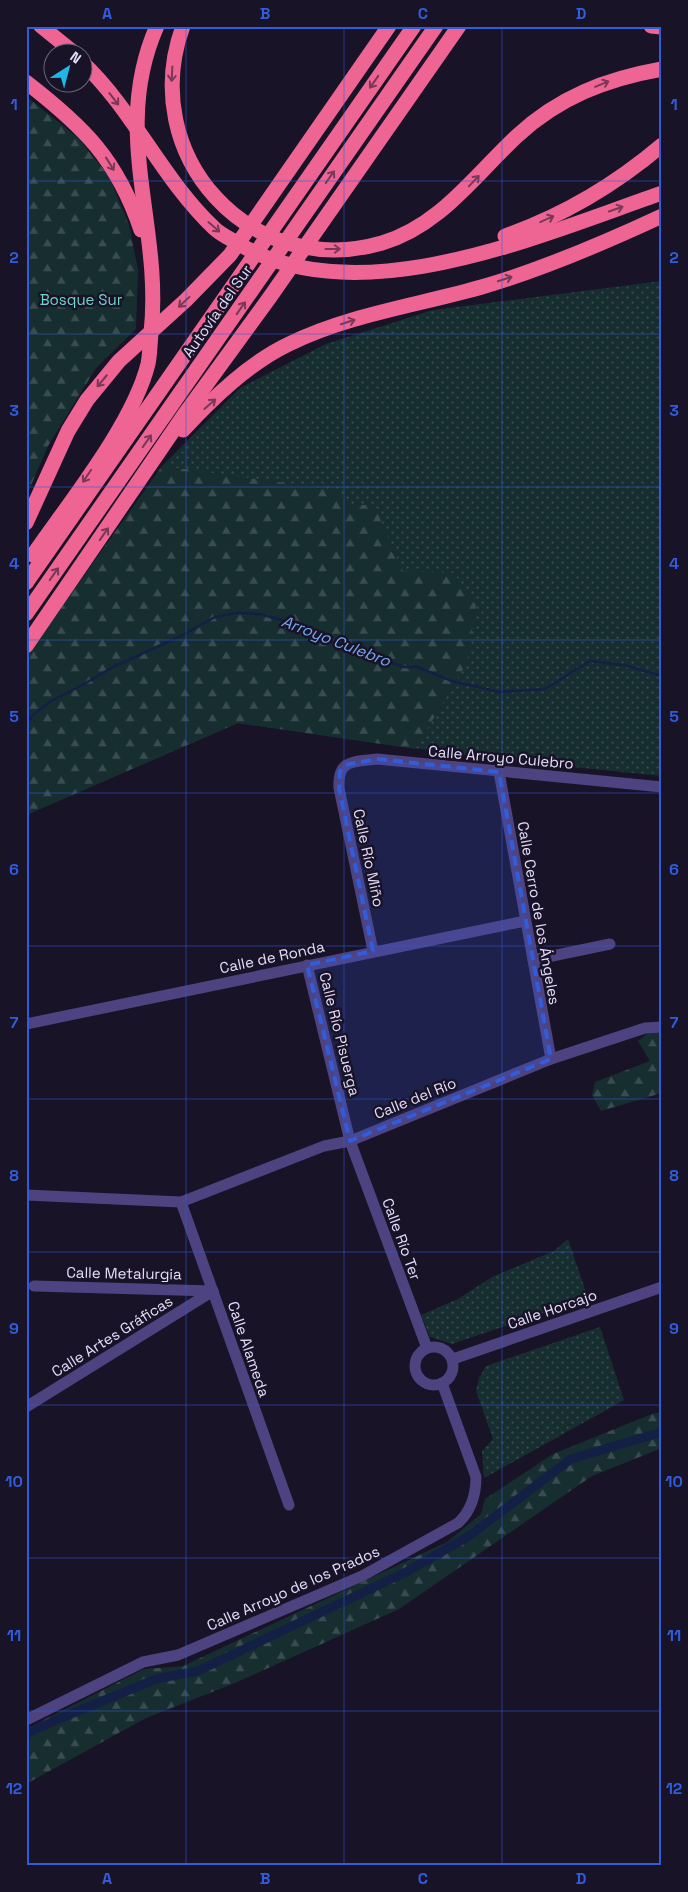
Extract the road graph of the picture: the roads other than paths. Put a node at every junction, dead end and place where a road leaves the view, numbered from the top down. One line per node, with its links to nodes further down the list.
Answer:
1 (41, 26): 10 (highway)
2 (157, 26): 17 (highway)
3 (183, 26): 11 (highway, one-way to 11)
4 (389, 26): 20 (highway, one-way to 20)
5 (414, 26): 22 (highway, Autovía del Sur, one-way to 22)
6 (436, 26): 23 (highway, Autovía del Sur, one-way to 6)
7 (459, 26): 19 (highway)
8 (651, 26): 9 (highway)
9 (662, 27)
10 (61, 42)
11 (662, 69)
12 (92, 73): 18 (highway, one-way to 18)
13 (26, 82): 17 (highway, one-way to 17)
14 (662, 145): 18 (highway, one-way to 14)
15 (662, 193): 18 (highway, one-way to 15)
16 (662, 216): 19 (highway, one-way to 16)
17 (150, 252): 21 (highway, one-way to 21)
18 (384, 271)
19 (152, 464): 24 (highway, one-way to 19)
20 (26, 523)
21 (26, 566)
22 (26, 583)
23 (26, 614)
24 (26, 646)
25 (340, 771): 26 (street, Calle Arroyo Culebro); 30 (street, Calle Río Miño)
26 (499, 772): 27 (street, Calle Arroyo Culebro); 28 (street, Calle Cerro de los Ángeles)
27 (662, 787)
28 (525, 921): 30 (street, Calle de Ronda); 31 (street, Calle Cerro de los Ángeles)
29 (610, 944): 31 (street)
30 (373, 952): 32 (street, Calle de Ronda)
31 (532, 960): 35 (street, Calle Cerro de los Ángeles)
32 (307, 965): 33 (street, Calle de Ronda); 36 (street, Calle Río Pisuerga)
33 (26, 1024)
34 (662, 1027): 35 (street, Calle del Río)
35 (551, 1059): 36 (street, Calle del Río)
36 (350, 1140): 38 (street, Calle del Río); 42 (street, Calle Río Ter)
37 (26, 1195): 38 (street)
38 (181, 1202): 41 (street, Calle Alameda)
39 (34, 1286): 41 (street, Calle Metalurgia)
40 (662, 1287): 43 (street, Calle Horcajo)
41 (213, 1291): 45 (street, Calle Artes Gráficas); 46 (street, Calle Alameda)
42 (427, 1348): 43 (street); 44 (street)
43 (452, 1359): 44 (street)
44 (442, 1383): 47 (street, Calle Arroyo de los Prados)
45 (26, 1407)
46 (288, 1505)
47 (26, 1720)

